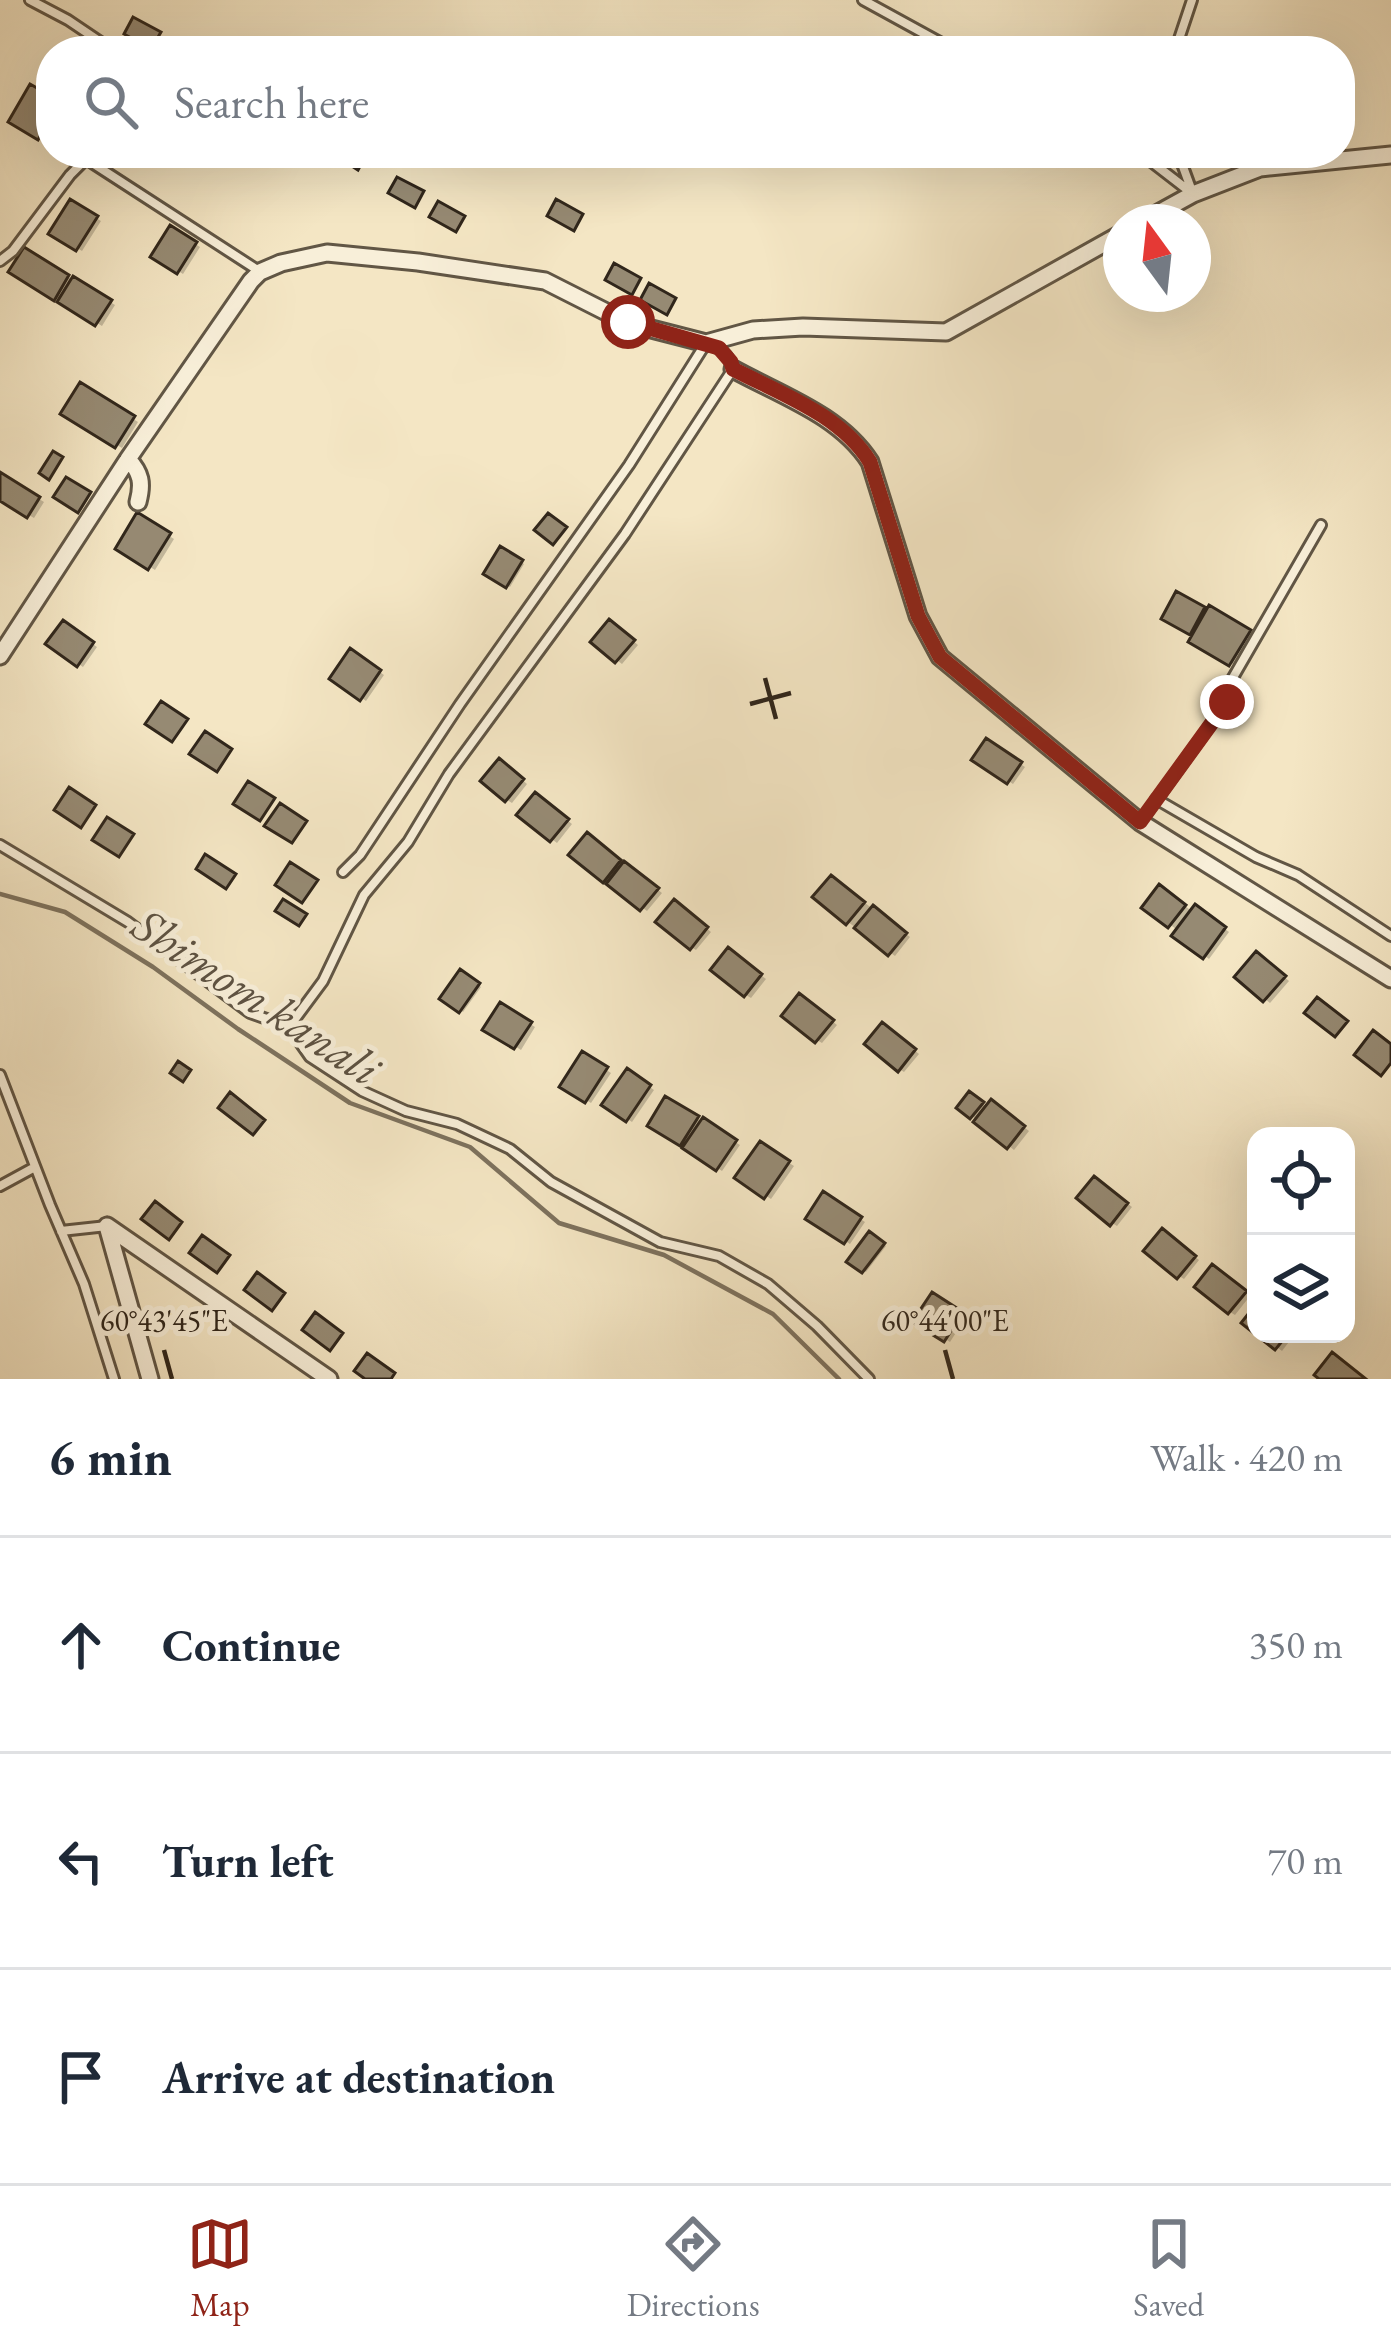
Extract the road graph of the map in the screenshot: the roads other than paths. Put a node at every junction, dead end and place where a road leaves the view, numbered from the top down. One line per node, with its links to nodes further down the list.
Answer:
1 (30, 0): 4 (lane)
2 (863, 0): 5 (lane)
3 (1192, 0): 6 (lane)
4 (92, 36)
5 (929, 36)
6 (1180, 36)
7 (1391, 154): 8 (street)
8 (1355, 158)
9 (74, 168): 17 (lane)
10 (100, 168): 18 (lane)
11 (1160, 168): 14 (lane)
12 (1183, 168): 14 (lane)
13 (1260, 168): 14 (street)
14 (1193, 194): 15 (street)
15 (1175, 204)
16 (1103, 244): 19 (street)
17 (0, 261)
18 (260, 272): 19 (street); 21 (street)
19 (706, 344): 20 (lane); 28 (lane)
20 (733, 369): 26 (street); 31 (lane)
21 (128, 459): 22 (street); 24 (street)
22 (138, 502)
23 (1321, 524): 25 (lane)
24 (0, 656)
25 (1156, 799): 26 (lane); 29 (lane)
26 (1140, 822): 30 (street)
27 (0, 845): 31 (lane)
28 (343, 872)
29 (1391, 936)
30 (1391, 979)
31 (290, 1027): 40 (lane)
32 (0, 1075): 33 (lane)
33 (35, 1167): 34 (lane); 36 (lane)
34 (0, 1186)
35 (107, 1226): 36 (lane); 38 (street); 39 (street)
36 (61, 1231): 37 (lane)
37 (114, 1379)
38 (150, 1379)
39 (329, 1379)
40 (868, 1379)

